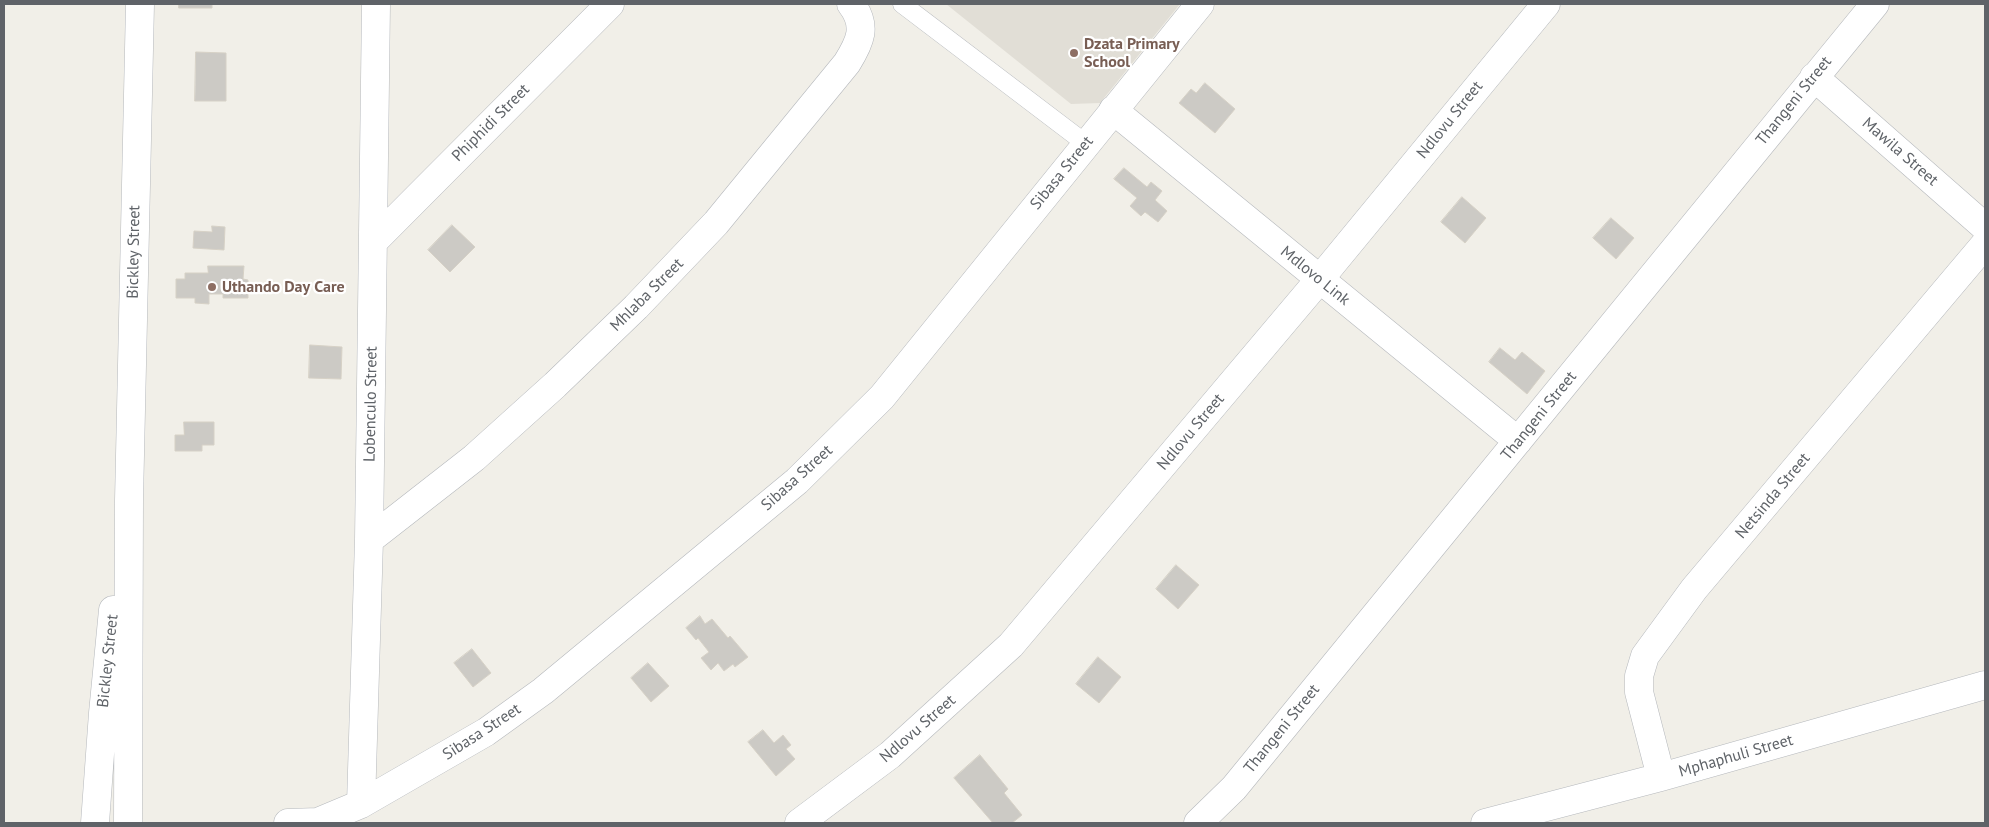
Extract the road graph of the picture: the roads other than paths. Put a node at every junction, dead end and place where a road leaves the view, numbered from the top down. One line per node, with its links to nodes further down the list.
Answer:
1 (140, 4): 17 (street, Bickley Street)
2 (376, 4): 13 (street, Lobenculo Street)
3 (610, 4): 13 (street, Phiphidi Street)
4 (851, 4): 18 (street, Mhlaba Street)
5 (902, 4): 11 (lane)
6 (1546, 4): 15 (street, Ndlovu Street)
7 (1875, 4): 9 (street, Thangeni Street)
8 (1190, 7): 10 (street, Sibasa Street)
9 (1814, 77): 12 (street, Mawila Street); 16 (street, Thangeni Street)
10 (1113, 110): 11 (street, Sibasa Street); 15 (street, Mdlovo Link)
11 (1085, 143): 21 (street, Sibasa Street)
12 (1985, 226)
13 (373, 242): 18 (street, Lobenculo Street)
14 (1985, 244): 20 (street, Netsinda Street)
15 (1319, 280): 16 (street, Mdlovo Link); 26 (street, Ndlovu Street)
16 (1518, 441): 22 (street, Thangeni Street)
17 (129, 500): 23 (street, Bickley Street); 24 (street, Bickley Street)
18 (369, 540): 21 (street, Lobenculo Street)
19 (1985, 685): 20 (street, Mphaphuli Street)
20 (1661, 777): 27 (street, Mphaphuli Street)
21 (361, 804): 25 (street, Sibasa Street)
22 (1203, 822)
23 (95, 823)
24 (128, 823)
25 (288, 823)
26 (799, 823)
27 (1485, 823)

